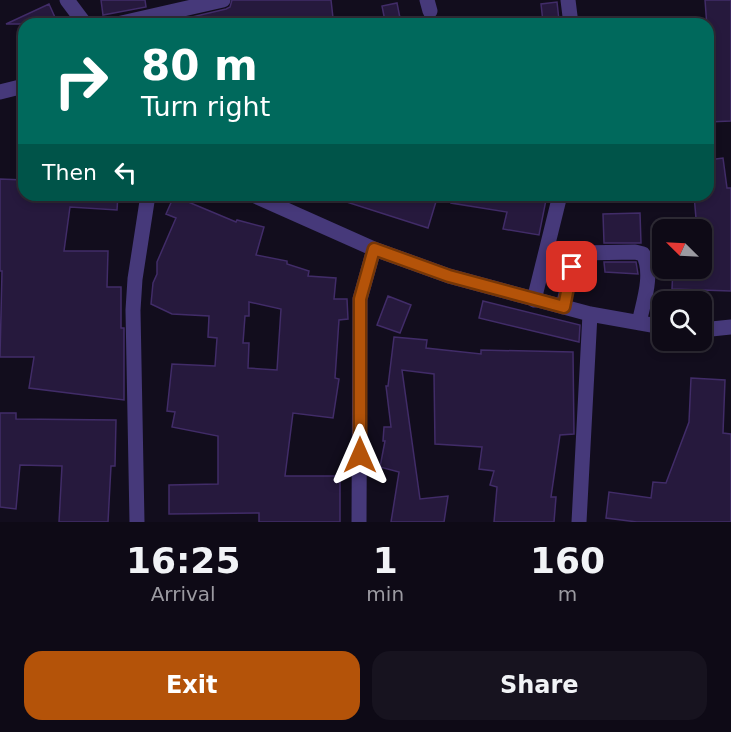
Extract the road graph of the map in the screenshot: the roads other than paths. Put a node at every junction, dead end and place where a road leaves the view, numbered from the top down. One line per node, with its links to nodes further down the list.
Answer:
1 (67, 0): 4 (street)
2 (223, 0): 5 (street)
3 (568, 0): 6 (street)
4 (80, 18)
5 (144, 18)
6 (570, 18)
7 (18, 88): 8 (street)
8 (0, 92)
9 (147, 201): 20 (street)
10 (266, 201): 12 (street)
11 (559, 201): 13 (street)
12 (374, 249): 13 (street); 21 (street)
13 (534, 300): 14 (street)
14 (564, 307): 15 (street); 16 (street)
15 (590, 314): 16 (street); 22 (street)
16 (639, 324): 17 (street)
17 (652, 326)
18 (731, 327): 19 (street)
19 (712, 330)
20 (136, 522)
21 (359, 522)
22 (579, 522)

